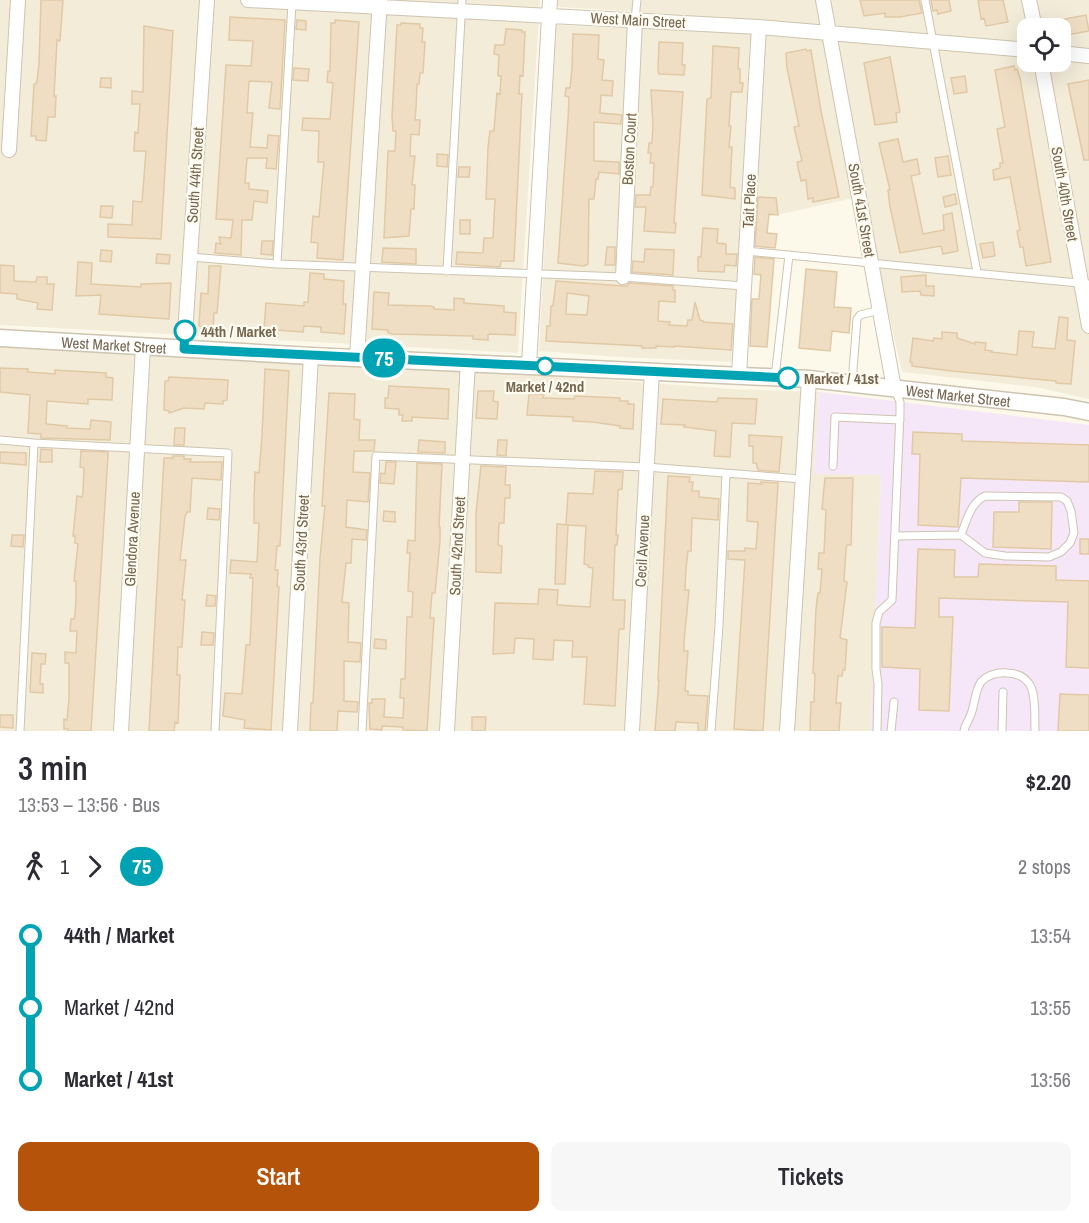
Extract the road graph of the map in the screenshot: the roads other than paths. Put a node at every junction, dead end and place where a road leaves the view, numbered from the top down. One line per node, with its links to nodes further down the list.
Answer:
1 (18, 0): 22 (street)
2 (207, 0): 25 (street, South 44th Street)
3 (248, 0): 9 (street, West Main Street)
4 (550, 0): 12 (street)
5 (637, 0): 14 (lane)
6 (823, 0): 16 (street, South 41st Street)
7 (925, 0): 17 (lane)
8 (1029, 0): 13 (street)
9 (292, 1): 10 (street, West Main Street); 27 (lane)
10 (380, 3): 11 (street, West Main Street); 28 (street)
11 (462, 5): 12 (street, West Main Street); 29 (lane)
12 (549, 15): 14 (street, West Main Street); 31 (street)
13 (1033, 18)
14 (635, 20): 15 (street, West Main Street); 32 (street, Boston Court)
15 (759, 27): 16 (street, West Main Street); 23 (street, Tait Place)
16 (829, 32): 17 (street, West Main Street); 26 (street, South 41st Street)
17 (933, 42): 18 (street, West Main Street); 30 (lane)
18 (1017, 50)
19 (1071, 55): 20 (street)
20 (1089, 56)
21 (1043, 72): 33 (street, South 40th Street)
22 (9, 150)
23 (746, 251): 24 (lane); 34 (street, Tait Place)
24 (789, 255): 26 (lane); 46 (lane)
25 (190, 257): 27 (lane); 39 (street, South 44th Street)
26 (871, 262): 30 (lane); 35 (street, South 41st Street)
27 (277, 264): 28 (lane)
28 (363, 268): 29 (lane); 41 (street)
29 (447, 271): 31 (lane)
30 (977, 272): 33 (lane)
31 (534, 275): 32 (lane); 43 (street)
32 (623, 277): 34 (lane)
33 (1085, 284): 36 (street, South 40th Street)
34 (744, 286): 45 (street, Tait Place)
35 (880, 310): 48 (lane); 49 (street, South 41st Street)
36 (1089, 326)
37 (0, 338): 38 (street, West Market Street)
38 (143, 347): 39 (street, West Market Street); 54 (street, Glendora Avenue)
39 (184, 349): 40 (street, West Market Street)
40 (311, 356): 41 (street, West Market Street); 67 (street, South 43rd Street)
41 (357, 357): 42 (street, West Market Street)
42 (468, 362): 43 (street, West Market Street); 55 (street, South 42nd Street)
43 (529, 365): 44 (street, West Market Street)
44 (652, 371): 45 (street, West Market Street); 57 (street, Cecil Avenue)
45 (739, 375): 46 (street, West Market Street)
46 (775, 377): 47 (street, West Market Street)
47 (809, 379): 48 (street, West Market Street); 59 (street)
48 (852, 383): 49 (street, West Market Street)
49 (894, 388): 50 (street, West Market Street); 51 (lane)
50 (1089, 412)
51 (900, 420): 56 (lane); 61 (lane)
52 (0, 440): 53 (lane)
53 (34, 443): 54 (lane); 64 (lane)
54 (137, 448): 65 (street, Glendora Avenue); 66 (lane)
55 (462, 459): 57 (lane); 68 (lane); 69 (street, South 42nd Street)
56 (833, 466)
57 (646, 467): 58 (lane); 70 (street, Cecil Avenue)
58 (726, 474): 59 (lane); 71 (lane)
59 (802, 479): 72 (street)
60 (961, 535): 60 (lane); 61 (lane)
61 (895, 536): 73 (lane)
62 (1004, 692): 76 (lane)
63 (894, 702): 74 (lane)
64 (20, 731)
65 (121, 731)
66 (215, 731)
67 (290, 731)
68 (362, 731)
69 (447, 731)
70 (632, 731)
71 (711, 731)
72 (787, 731)
73 (877, 731)
74 (891, 731)
75 (964, 731): 77 (lane)
76 (1002, 731)
77 (1035, 731)

